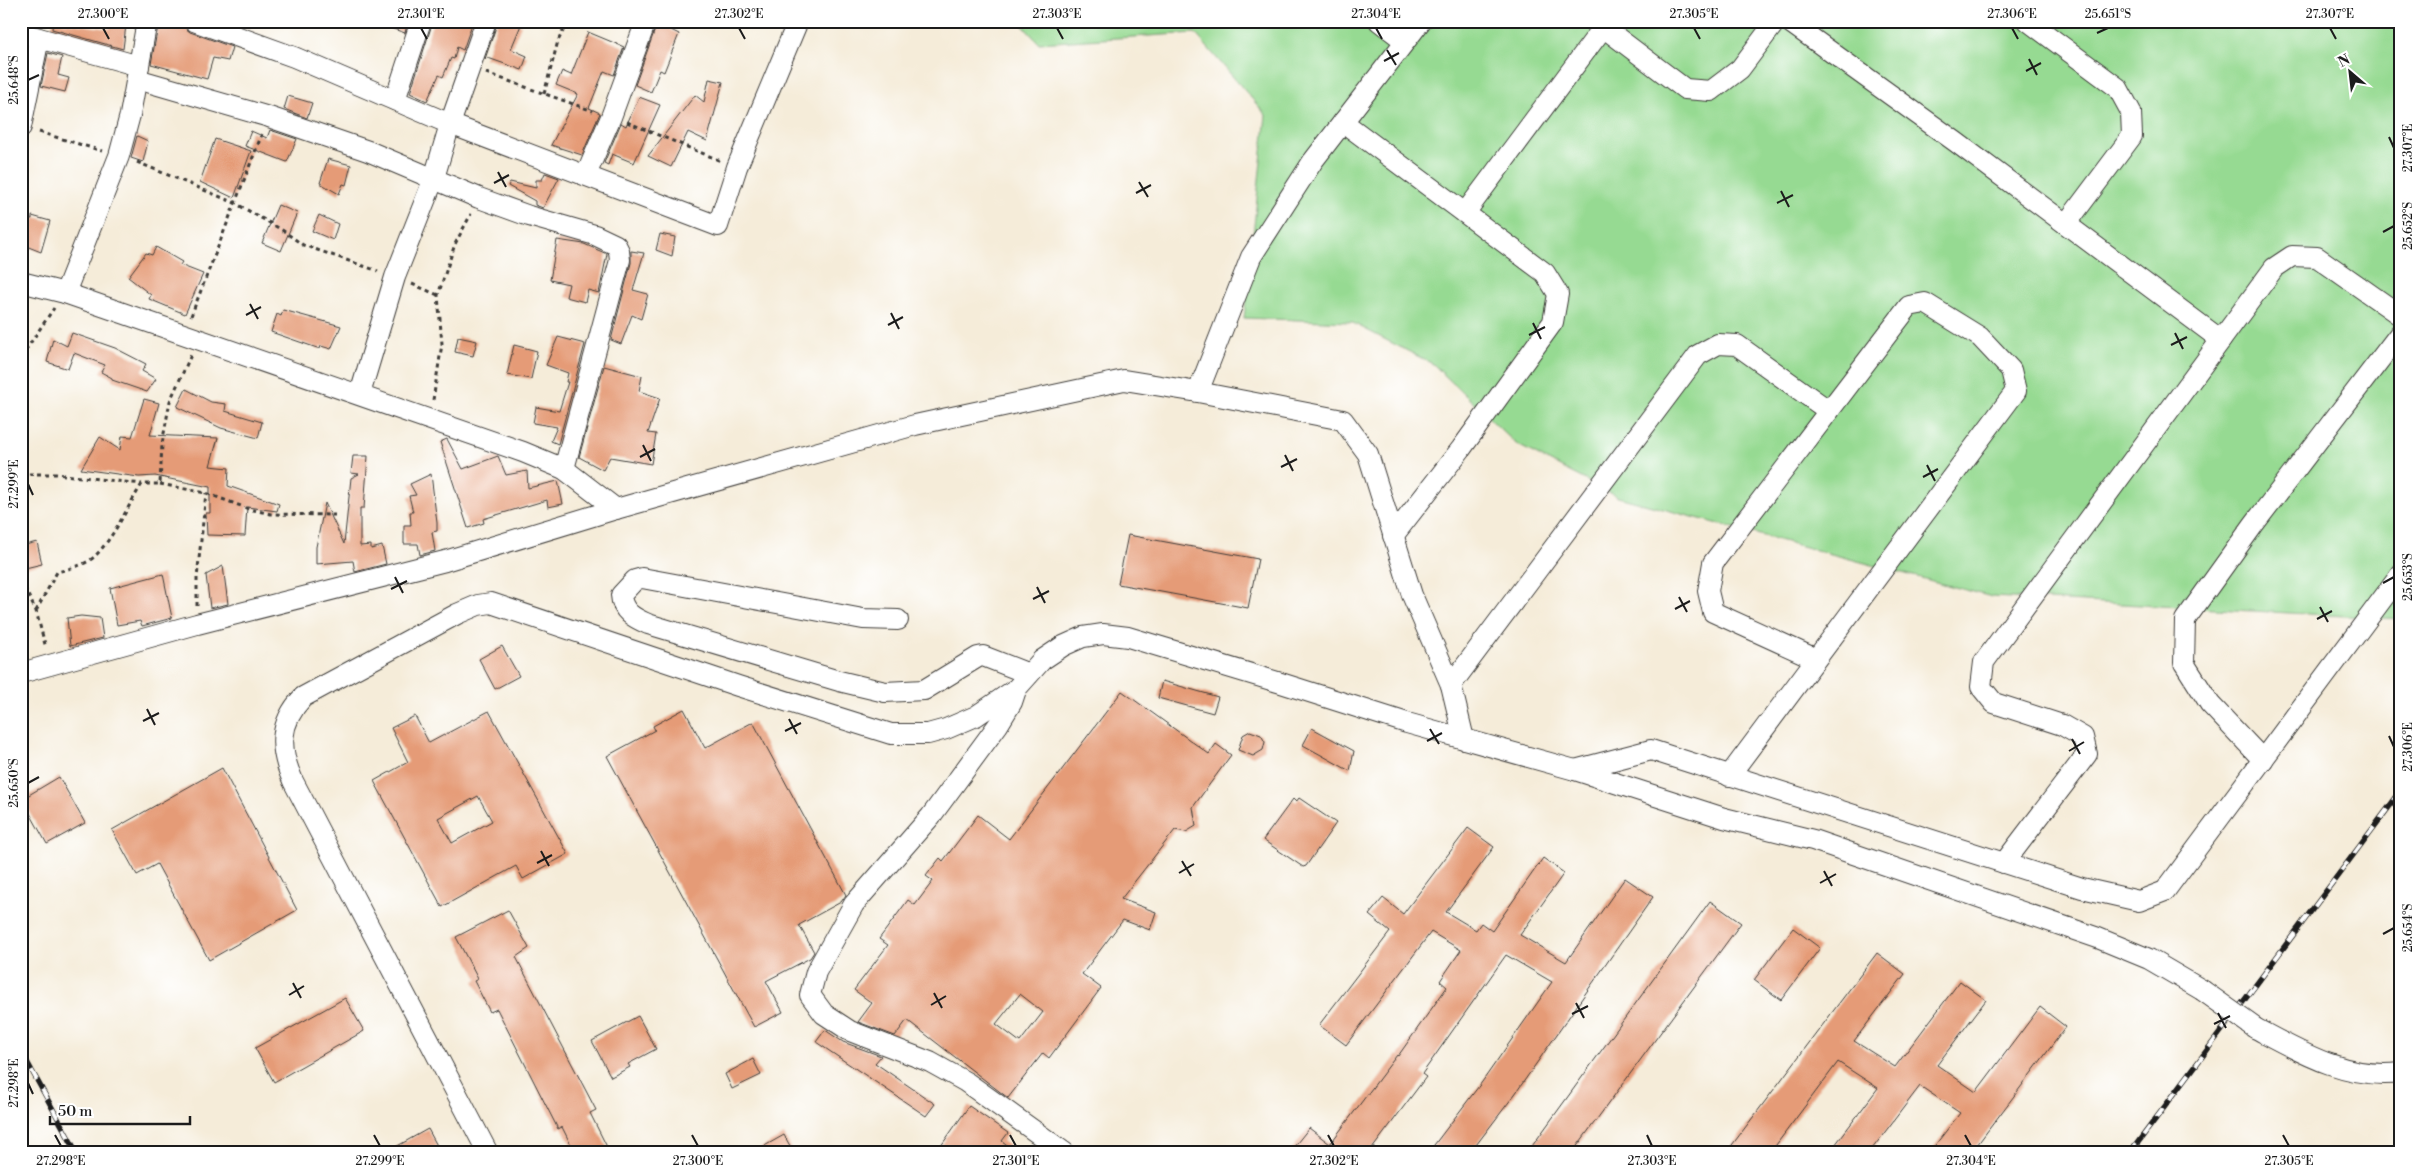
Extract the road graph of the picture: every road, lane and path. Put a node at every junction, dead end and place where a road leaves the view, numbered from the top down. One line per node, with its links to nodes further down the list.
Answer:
1 (147, 21): 16 (street)
2 (194, 21): 18 (street)
3 (421, 21): 18 (street)
4 (486, 21): 21 (street)
5 (568, 21): 17 (path)
6 (646, 21): 24 (street)
7 (798, 21): 24 (street)
8 (1379, 21): 15 (street)
9 (1420, 21): 15 (street)
10 (1776, 21): 13 (street)
11 (1788, 21): 29 (street)
12 (2028, 21): 29 (street)
13 (1606, 24): 28 (street)
14 (30, 35): 16 (street); 22 (street)
15 (1405, 41): 20 (street)
16 (138, 72): 19 (street); 23 (street)
17 (544, 94)
18 (395, 100): 21 (street)
19 (268, 117): 25 (street); 27 (path)
20 (1343, 122): 28 (street); 39 (street)
21 (450, 124): 24 (street); 25 (street)
22 (26, 128): 23 (path)
23 (119, 156): 27 (path); 32 (street)
24 (586, 175)
25 (434, 178): 26 (street); 30 (street)
26 (479, 198): 33 (path); 43 (street)
27 (235, 203): 30 (path); 36 (path)
28 (1465, 213): 50 (street)
29 (2066, 224): 37 (street)
30 (395, 277): 33 (path); 40 (street)
31 (21, 282): 32 (street)
32 (64, 293): 36 (street); 38 (path)
33 (438, 295): 42 (path)
34 (2401, 316): 37 (street)
35 (2401, 332): 62 (street)
36 (191, 336): 40 (street); 46 (path)
37 (2221, 340): 65 (street)
38 (21, 357)
39 (1198, 392): 48 (street); 50 (street)
40 (360, 394): 42 (street)
41 (1829, 411): 56 (street); 56 (street); 60 (street)
42 (430, 421): 43 (street)
43 (564, 469): 48 (street)
44 (21, 474): 45 (path)
45 (142, 484): 46 (path); 53 (path)
46 (160, 484): 47 (path)
47 (206, 493): 49 (path); 55 (path)
48 (616, 509): 55 (street)
49 (335, 515)
50 (1394, 536): 60 (street)
51 (2401, 574): 62 (street)
52 (21, 581): 53 (path)
53 (36, 611): 57 (path)
54 (898, 620): 59 (street)
55 (198, 624): 57 (street)
56 (1816, 660): 64 (street)
57 (51, 665): 58 (street)
58 (21, 673)
59 (1023, 681): 61 (street); 67 (street); 68 (street)
60 (1451, 685): 61 (street)
61 (1464, 739): 63 (street)
62 (2262, 760): 65 (street)
63 (1575, 770): 64 (street); 66 (street, bridge)
64 (1729, 776): 65 (street)
65 (2004, 863)
66 (2401, 1073)
67 (488, 1153)
68 (1065, 1153)

